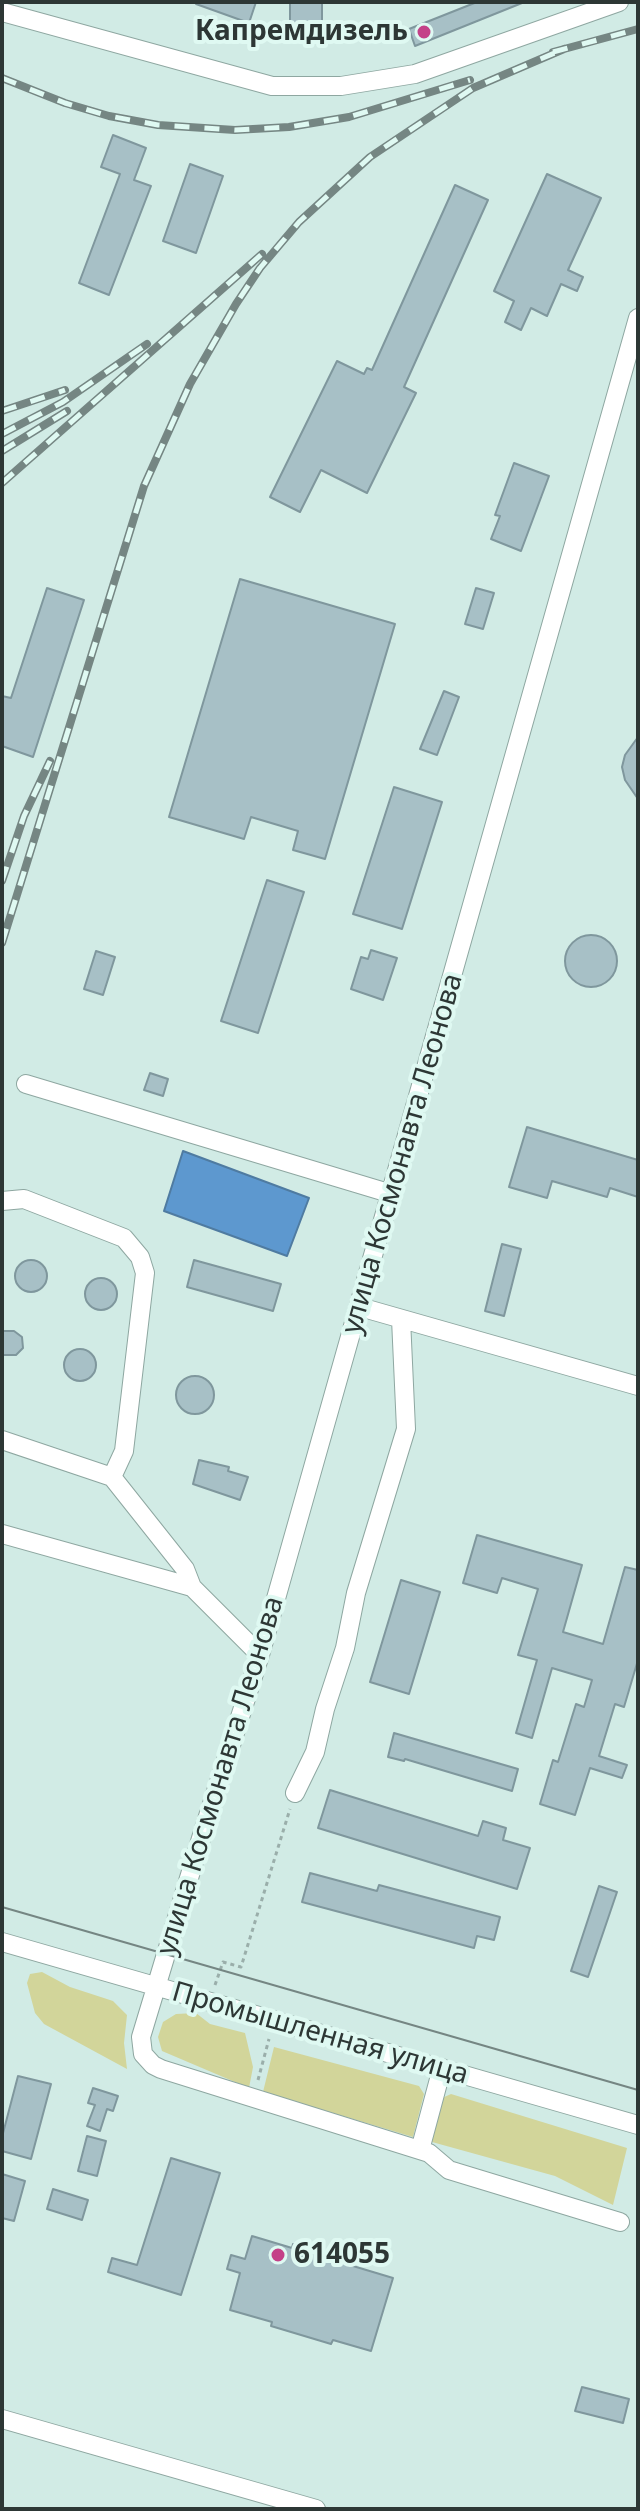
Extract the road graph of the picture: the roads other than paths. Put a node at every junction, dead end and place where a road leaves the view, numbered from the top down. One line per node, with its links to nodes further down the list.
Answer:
1 (619, 2): 2 (street)
2 (2, 12)
3 (638, 318): 5 (street, улица Космонавта Леонова)
4 (26, 1084): 5 (street)
5 (392, 1194): 7 (street, улица Космонавта Леонова)
6 (2, 1201): 11 (street)
7 (360, 1307): 8 (street); 14 (street, улица Космонавта Леонова)
8 (401, 1319): 9 (street); 15 (street)
9 (638, 1386)
10 (2, 1440): 11 (street)
11 (112, 1477): 13 (street)
12 (2, 1534): 13 (street)
13 (192, 1587): 14 (street)
14 (260, 1655): 17 (street, улица Космонавта Леонова)
15 (295, 1793)
16 (2, 1942): 17 (street, Промышленная улица)
17 (155, 1987): 18 (street, Промышленная улица); 20 (street, улица Космонавта Леонова)
18 (442, 2068): 19 (street, Промышленная улица); 20 (street)
19 (638, 2125)
20 (420, 2150): 21 (street)
21 (620, 2222)
22 (2, 2419): 23 (street)
23 (316, 2509)

